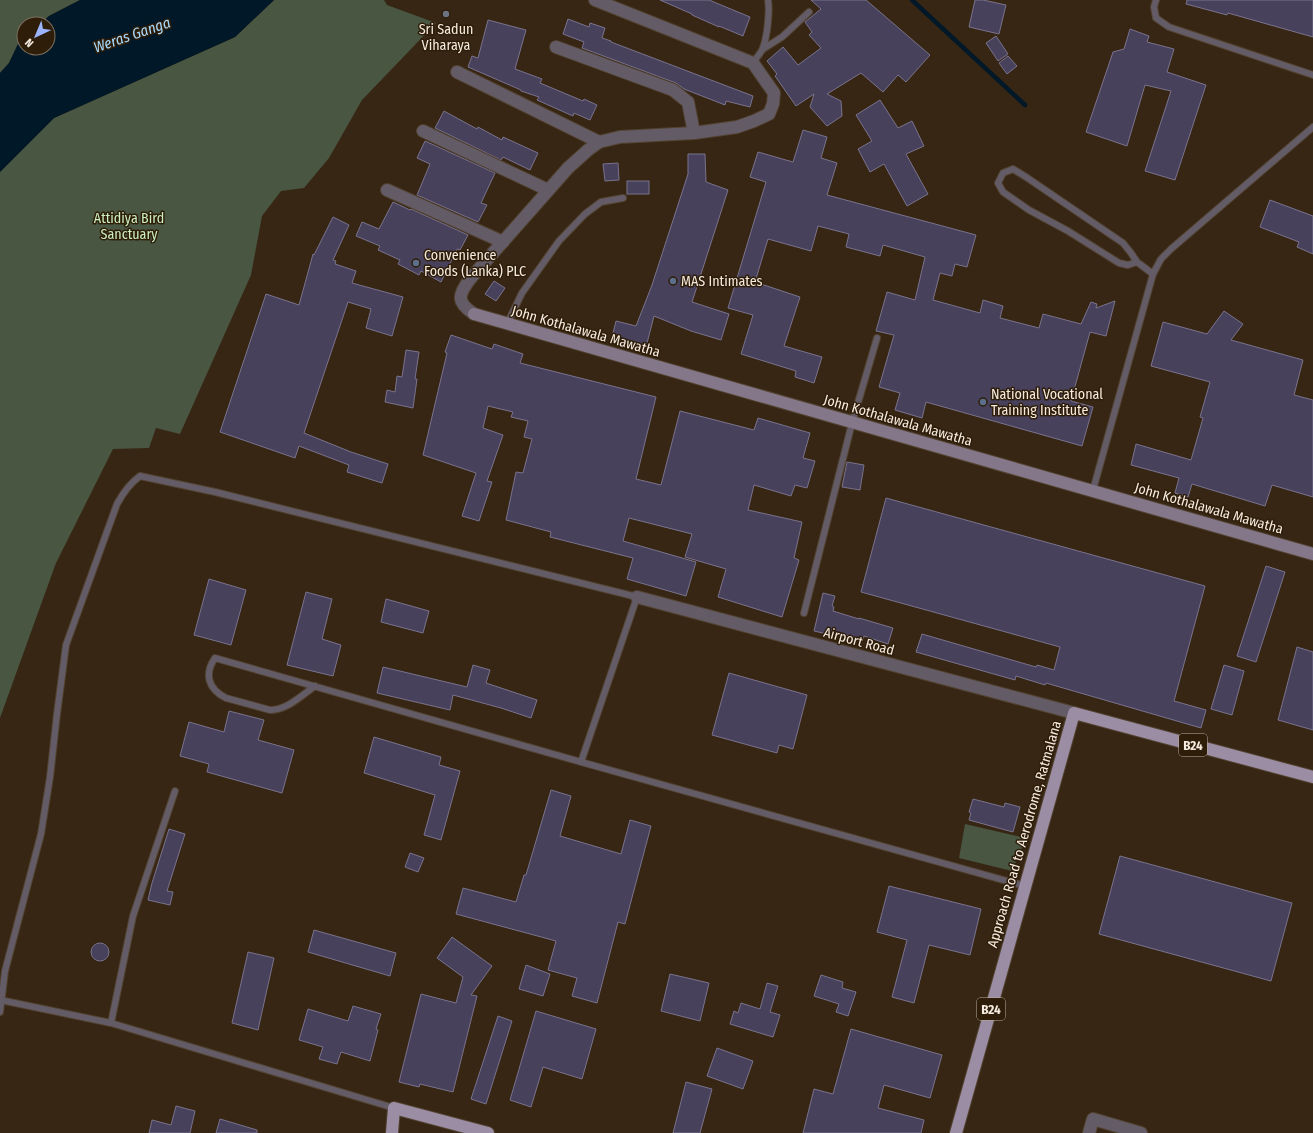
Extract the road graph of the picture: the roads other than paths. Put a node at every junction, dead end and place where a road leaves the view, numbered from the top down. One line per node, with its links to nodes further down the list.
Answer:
1 (596, 0): 7 (street)
2 (768, 0): 6 (lane)
3 (1156, 0): 9 (lane)
4 (808, 12): 6 (lane)
5 (556, 47): 12 (street)
6 (763, 49): 7 (lane)
7 (753, 63): 12 (street)
8 (457, 72): 13 (street)
9 (1313, 74)
10 (1313, 127): 19 (lane)
11 (423, 130): 15 (street)
12 (694, 133): 13 (street)
13 (599, 142): 15 (street)
14 (387, 190): 17 (street)
15 (548, 190): 17 (street)
16 (623, 198): 20 (lane)
17 (503, 242): 20 (street, John Kothalawala Mawatha)
18 (1137, 262): 18 (lane); 19 (lane)
19 (1153, 274): 23 (lane)
20 (507, 324): 22 (street, John Kothalawala Mawatha)
21 (877, 338): 22 (lane)
22 (852, 423): 23 (street, John Kothalawala Mawatha); 26 (lane)
23 (1093, 490): 24 (street, John Kothalawala Mawatha)
24 (1313, 554)
25 (637, 597): 28 (street, Airport Road); 29 (lane); 33 (lane)
26 (804, 613)
27 (315, 686): 27 (lane); 29 (lane)
28 (1074, 713): 30 (main road, Approach Road to Aerodrome, Ratmalana / B24); 32 (main road, Approach Road to Aerodrome, Ratmalana / B24)
29 (581, 762): 32 (lane)
30 (1313, 777)
31 (175, 791): 35 (lane)
32 (1025, 886): 39 (main road, Approach Road to Aerodrome, Ratmalana / B24)
33 (1, 1001): 34 (lane); 35 (lane)
34 (0, 1012)
35 (111, 1023): 36 (lane)
36 (394, 1108): 37 (main road); 38 (main road)
37 (392, 1133)
38 (488, 1133)
39 (956, 1133)
40 (1089, 1133): 41 (street)
41 (1141, 1133)

